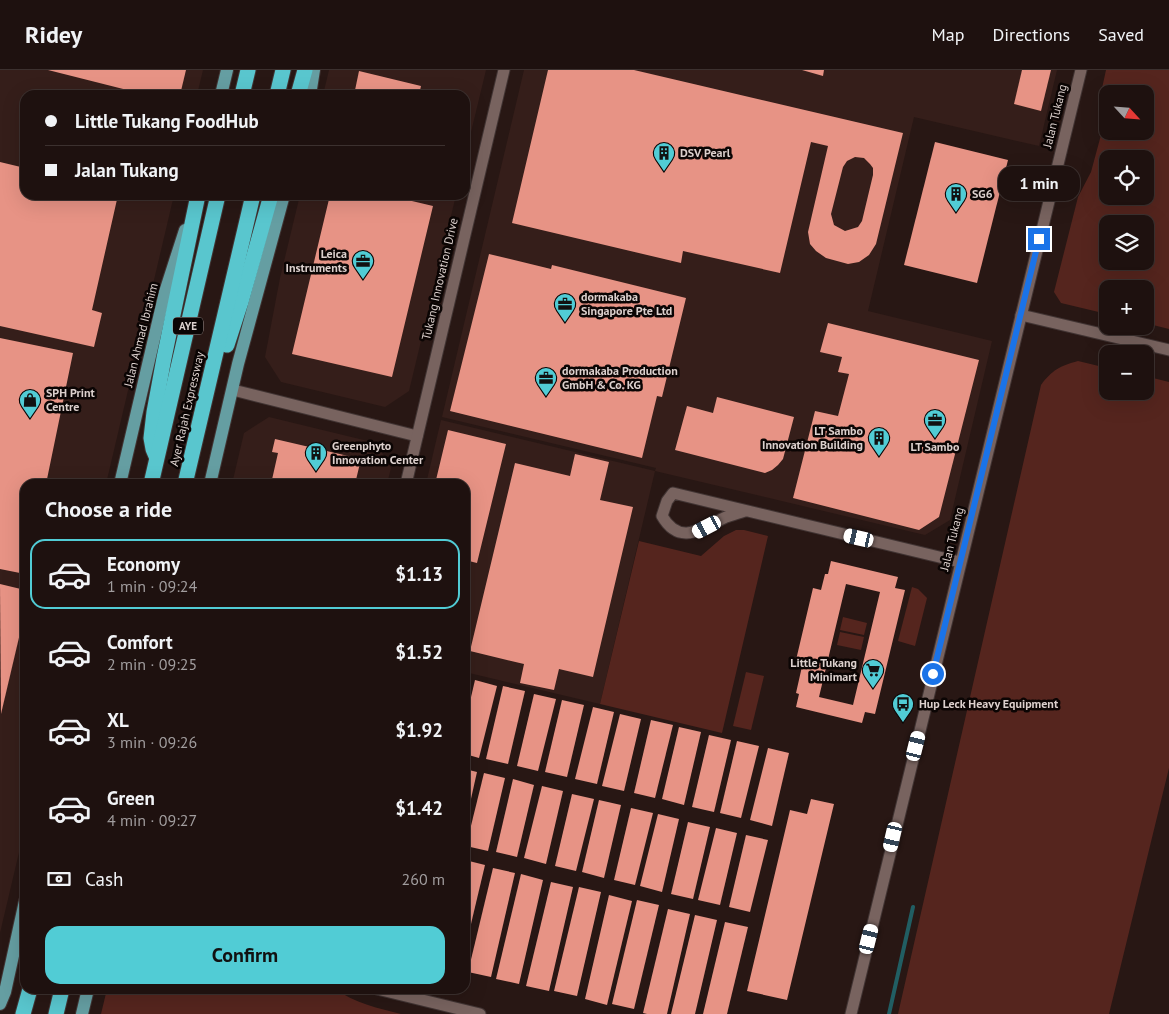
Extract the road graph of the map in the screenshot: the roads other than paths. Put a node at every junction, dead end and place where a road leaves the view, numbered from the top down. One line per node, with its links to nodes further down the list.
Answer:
1 (227, 70): 8 (main road)
2 (248, 70): 9 (highway)
3 (282, 70): 10 (highway)
4 (305, 70): 11 (highway)
5 (314, 70): 12 (main road)
6 (504, 70): 22 (street, Tukang Innovation Drive)
7 (1081, 70): 19 (street, Jalan Tukang)
8 (222, 90)
9 (243, 90)
10 (278, 90)
11 (299, 90)
12 (311, 90)
13 (195, 200): 25 (main road, Jalan Ahmad Ibrahim)
14 (196, 200): 24 (highway)
15 (217, 200): 24 (highway, Ayer Rajah Expressway / AYE)
16 (252, 200): 23 (highway, Ayer Rajah Expressway / AYE)
17 (270, 200): 23 (highway)
18 (283, 200): 21 (main road)
19 (1021, 315): 20 (street); 31 (street, Jalan Tukang)
20 (1169, 350)
21 (233, 390): 22 (street); 28 (main road)
22 (417, 436): 29 (street, Tukang Innovation Drive)
23 (196, 439): 27 (highway, Ayer Rajah Expressway / AYE)
24 (157, 457): 26 (highway, Ayer Rajah Expressway / AYE)
25 (121, 479)
26 (153, 479)
27 (186, 479)
28 (211, 479)
29 (407, 479)
30 (745, 511): 30 (street); 31 (street)
31 (960, 562): 42 (street, Jalan Tukang)
32 (20, 924): 37 (main road)
33 (29, 994): 38 (highway)
34 (61, 994): 39 (highway)
35 (87, 994): 40 (main road)
36 (398, 994): 41 (street)
37 (0, 1004)
38 (23, 1014)
39 (56, 1014)
40 (82, 1014)
41 (480, 1014)
42 (852, 1014)

